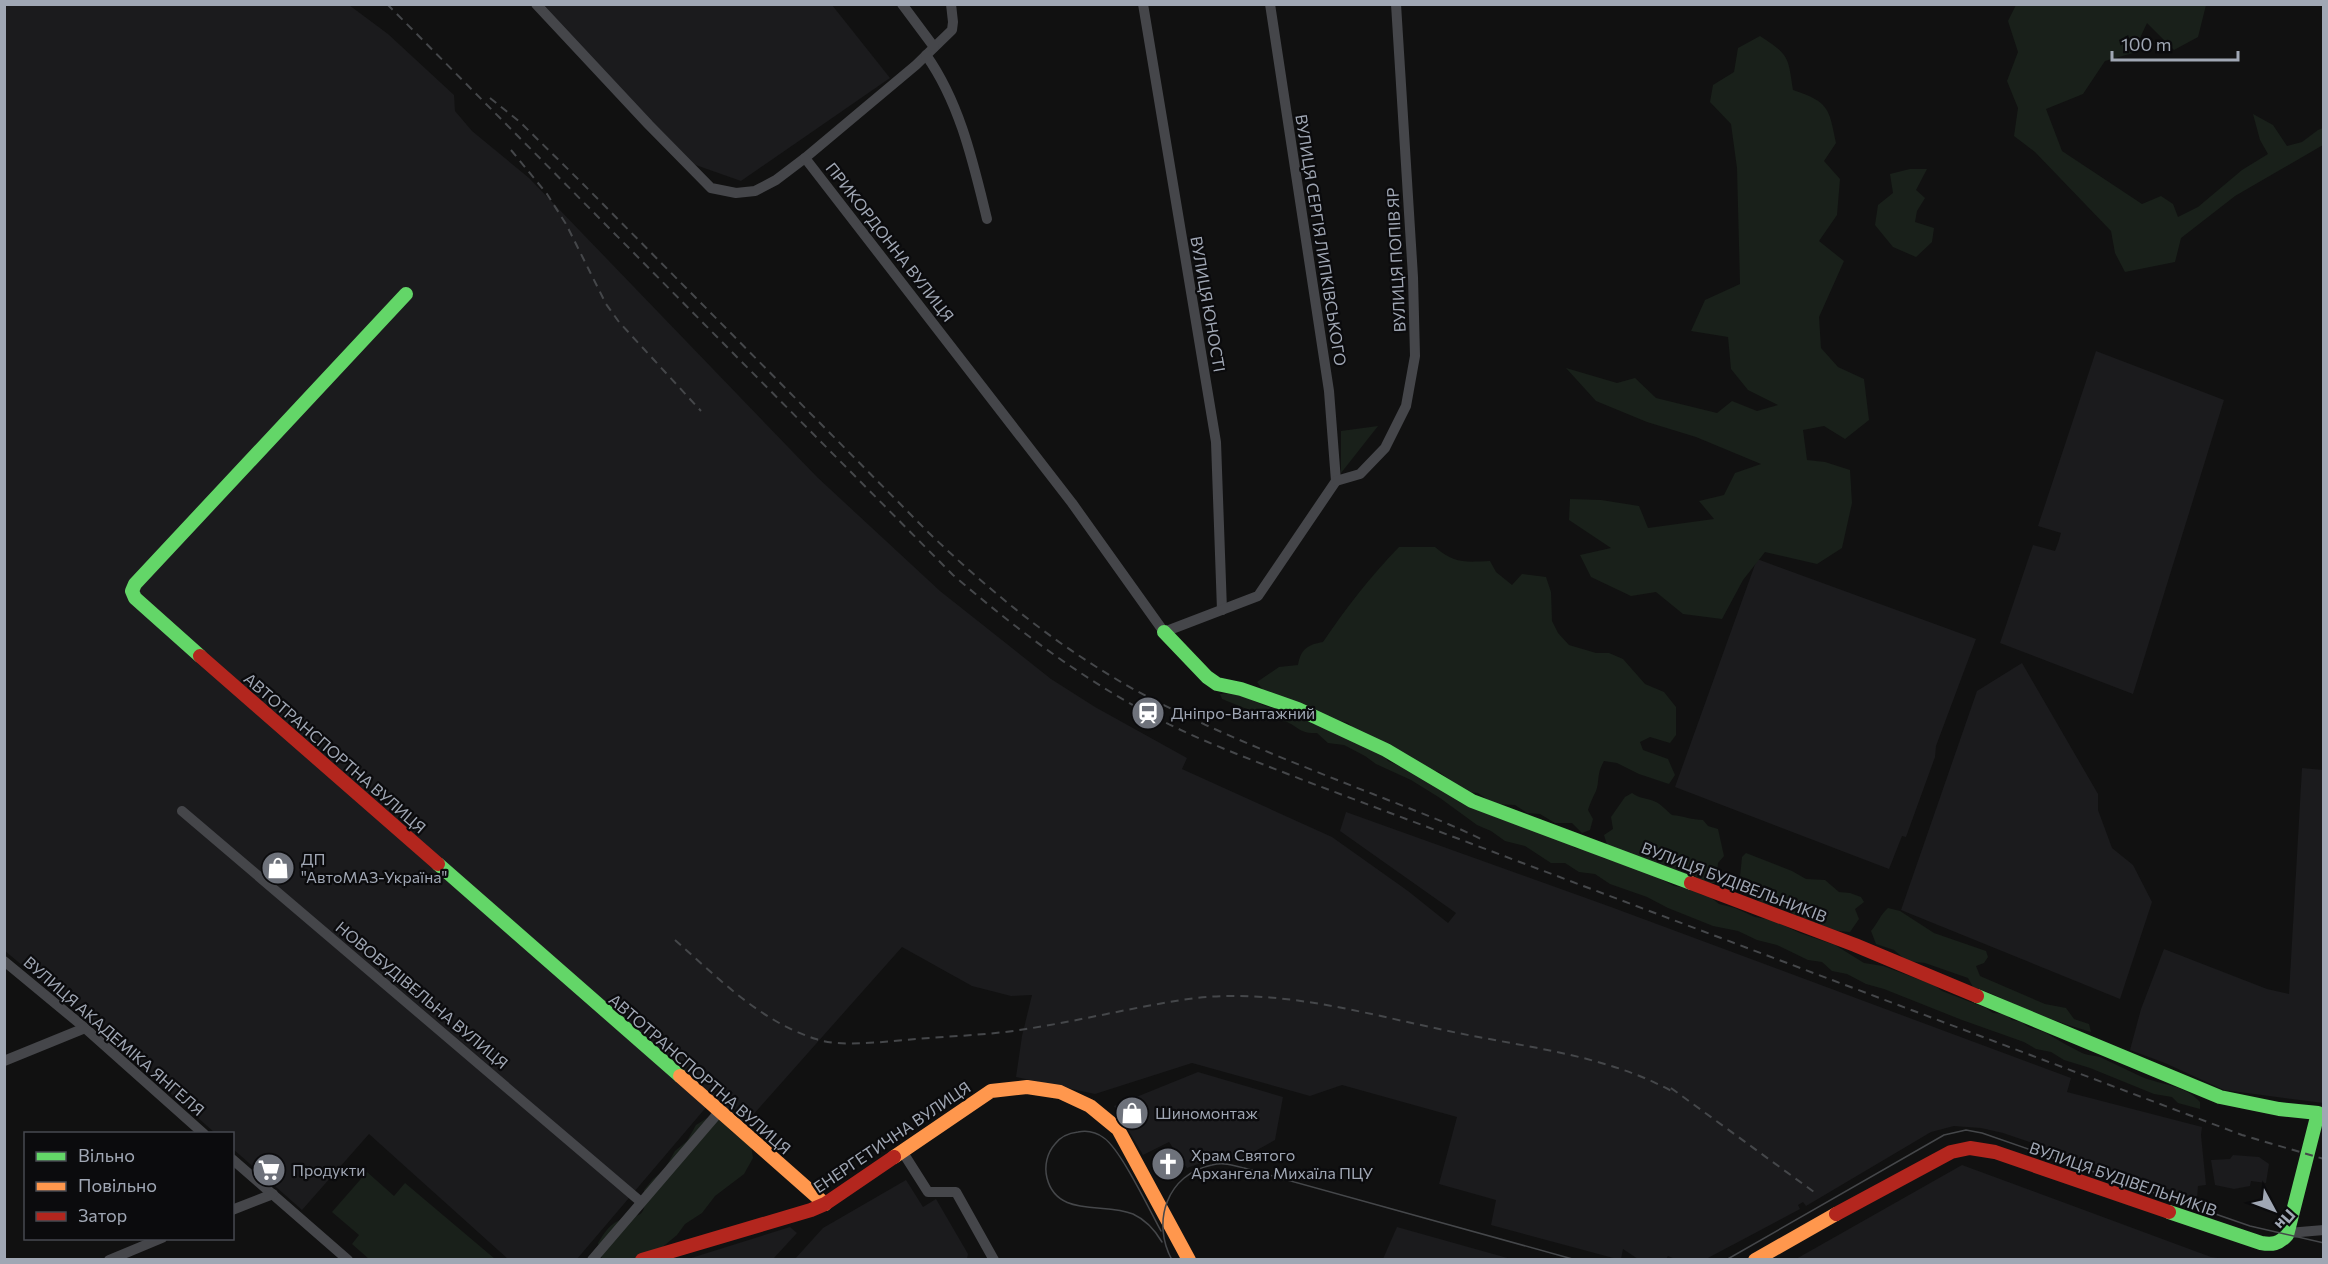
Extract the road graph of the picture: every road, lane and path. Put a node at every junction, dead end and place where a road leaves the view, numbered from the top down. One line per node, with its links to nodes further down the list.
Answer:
1 (536, 4): 8 (street, ПРИКОРДОННА ВУЛИЦЯ)
2 (902, 4): 7 (street)
3 (951, 4): 7 (street)
4 (1143, 4): 12 (street, ВУЛИЦЯ ЮНОСТІ)
5 (1270, 4): 11 (street, ВУЛИЦЯ СЕРГІЯ ЛИПКІВСЬКОГО)
6 (1396, 4): 11 (street, ВУЛИЦЯ ПОПІВ ЯР)
7 (930, 51): 8 (street); 9 (street)
8 (805, 158): 13 (street, ПРИКОРДОННА ВУЛИЦЯ)
9 (987, 219)
10 (406, 294): 18 (street, АВТОТРАНСПОРТНА ВУЛИЦЯ)
11 (1335, 481): 12 (street)
12 (1221, 610): 13 (street)
13 (1164, 632): 19 (street, ВУЛИЦЯ БУДІВЕЛЬНИКІВ)
14 (182, 811): 24 (street, НОВОБУДІВЕЛЬНА ВУЛИЦЯ)
15 (4, 961): 16 (street, ВУЛИЦЯ АКАДЕМІКА ЯНГЕЛЯ)
16 (85, 1028): 17 (street); 20 (street, ВУЛИЦЯ АКАДЕМІКА ЯНГЕЛЯ)
17 (4, 1061)
18 (719, 1112): 24 (street); 25 (street, АВТОТРАНСПОРТНА ВУЛИЦЯ)
19 (2321, 1113): 28 (street, ВУЛИЦЯ БУДІВЕЛЬНИКІВ)
20 (202, 1132)
21 (902, 1151): 25 (street, ЕНЕРГЕТИЧНА ВУЛИЦЯ); 34 (street); 35 (street, ЕНЕРГЕТИЧНА ВУЛИЦЯ)
22 (234, 1161): 23 (street)
23 (273, 1194): 26 (street); 31 (street)
24 (641, 1202): 32 (street)
25 (825, 1204): 33 (street, ЕНЕРГЕТИЧНА ВУЛИЦЯ)
26 (234, 1209)
27 (2324, 1230): 28 (street, ВУЛИЦЯ БУДІВЕЛЬНИКІВ)
28 (2288, 1233): 36 (street, ВУЛИЦЯ БУДІВЕЛЬНИКІВ)
29 (159, 1240): 30 (street)
30 (109, 1260)
31 (348, 1260)
32 (592, 1260)
33 (642, 1260)
34 (994, 1260)
35 (1189, 1260)
36 (1755, 1260)

